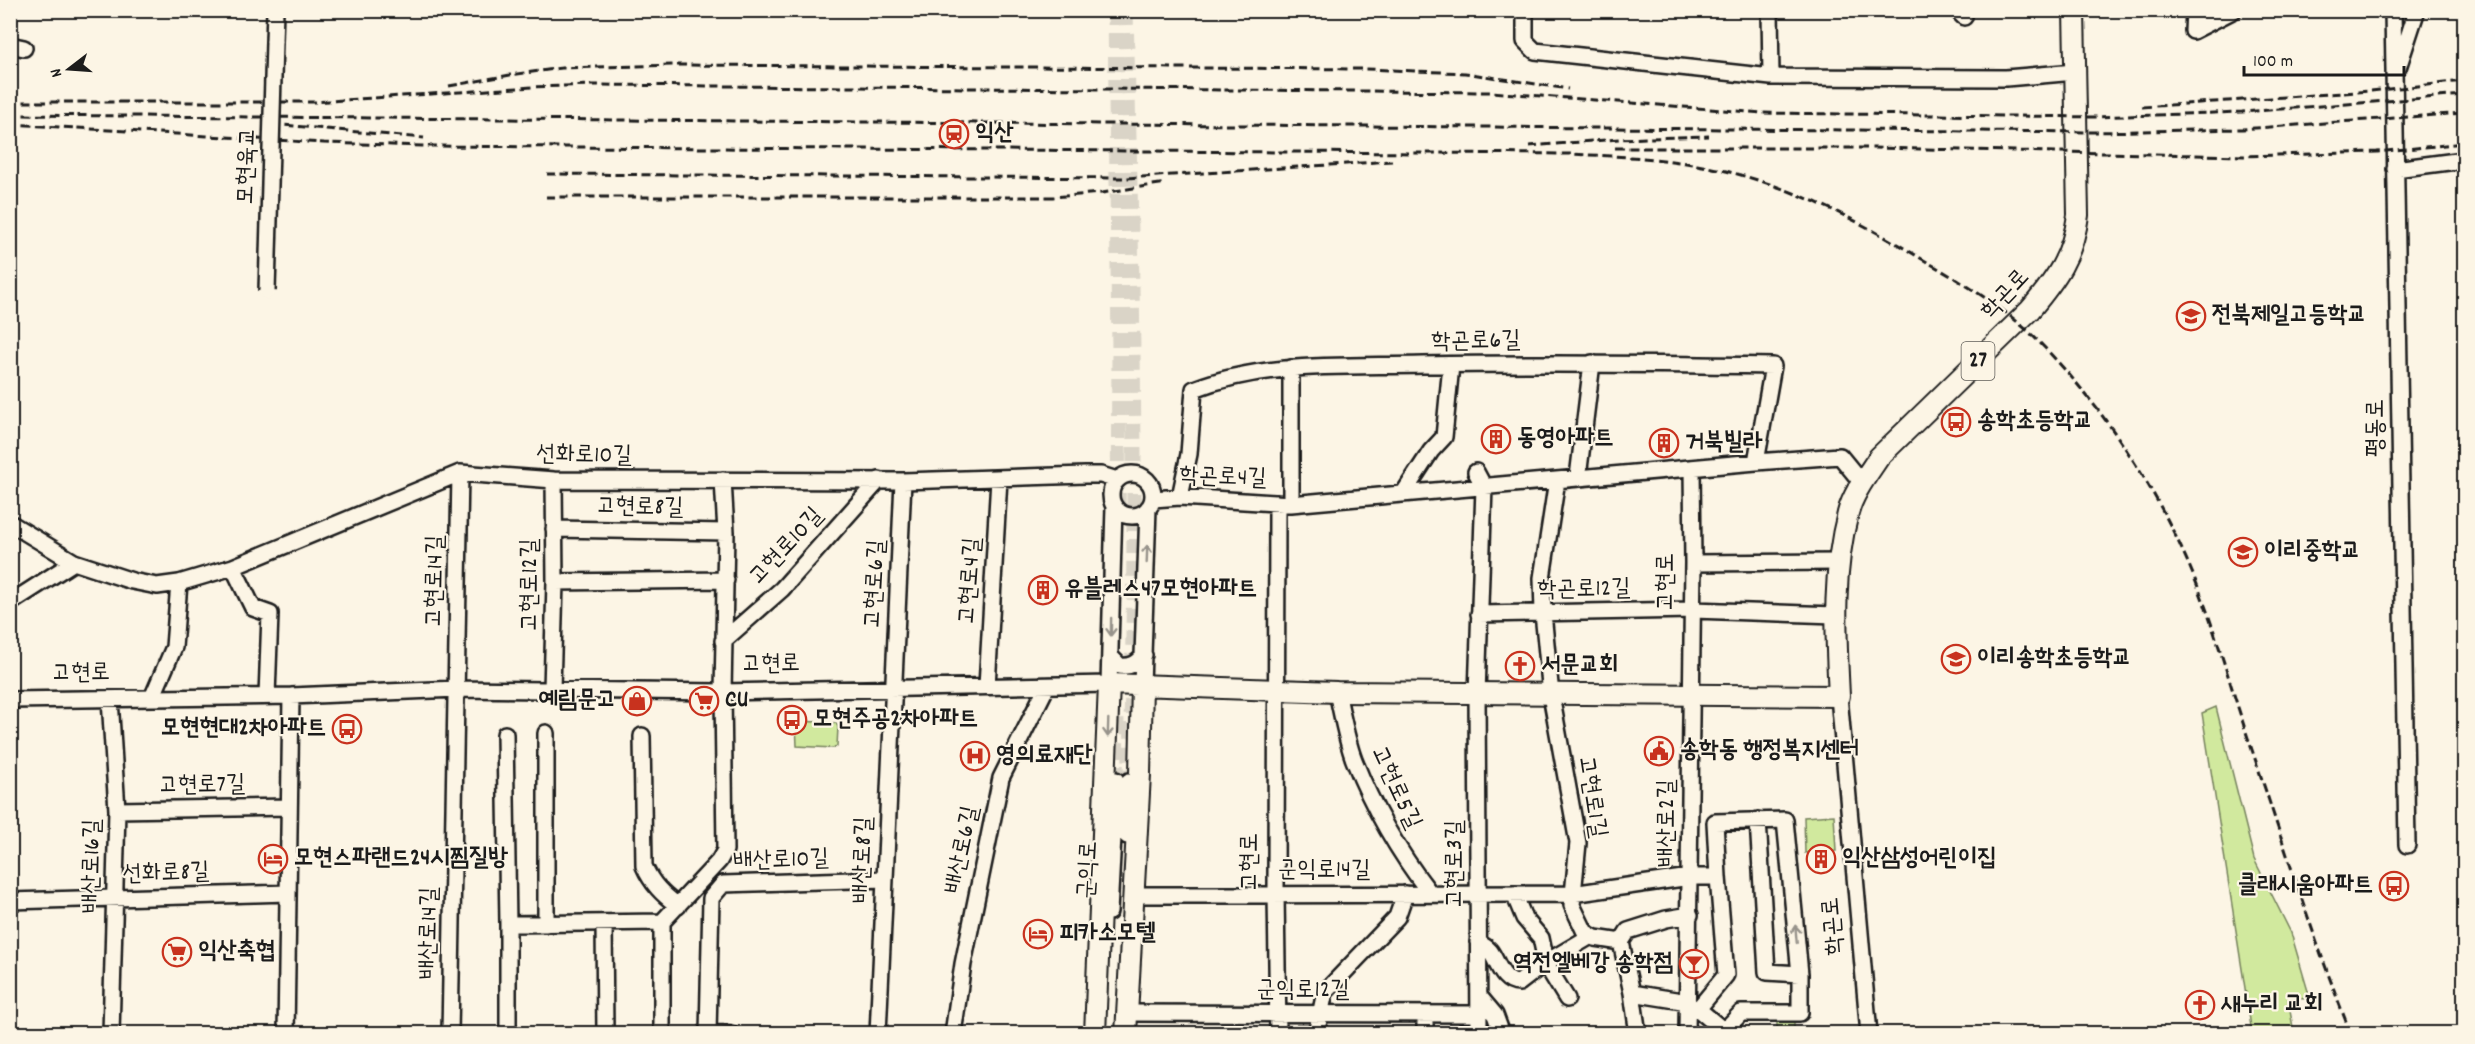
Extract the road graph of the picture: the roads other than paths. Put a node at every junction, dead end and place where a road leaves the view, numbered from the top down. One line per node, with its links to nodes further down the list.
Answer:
1 (275, 10): 14 (street, 모현육교, bridge)
2 (1525, 10): 10 (street)
3 (1770, 10): 10 (street)
4 (2074, 10): 9 (main road, 학곤로 / 27)
5 (2194, 10): 6 (street)
6 (2234, 10)
7 (2393, 10): 11 (street, 평동로)
8 (2417, 10): 11 (street)
9 (2075, 72): 10 (street); 30 (main road, 학곤로 / 27)
10 (1771, 77)
11 (2394, 79): 13 (street, 평동로)
12 (2464, 160): 13 (street)
13 (2395, 169): 81 (street, 평동로)
14 (267, 291)
15 (1592, 363): 16 (street, 학곤로6길); 18 (street, 학곤로6길); 22 (street)
16 (1451, 365): 17 (street, 학곤로6길); 32 (street)
17 (1291, 368): 33 (street, 학곤로6길); 34 (street, 학곤로4길)
18 (1756, 462): 19 (street, 학곤로4길); 30 (street, 학곤로4길)
19 (1692, 468): 22 (street, 학곤로4길); 42 (street, 고현로)
20 (1476, 472): 31 (street)
21 (460, 473): 24 (street, 선화로10길); 43 (street, 선화로10길); 60 (street, 고현로14길)
22 (1578, 477): 28 (street, 학곤로4길)
23 (999, 479): 27 (street, 선화로10길); 29 (street, 선화로10길); 57 (street, 고현로4길)
24 (554, 480): 25 (street, 선화로10길); 38 (street, 고현로12길)
25 (723, 480): 26 (street, 선화로10길); 39 (street)
26 (879, 480): 29 (street, 선화로10길); 52 (street, 고현로10길)
27 (1117, 480): 35 (street); 36 (street)
28 (1557, 480): 31 (street, 학곤로4길); 50 (street)
29 (903, 481): 59 (street, 고현로6길)
30 (1862, 483): 41 (main road, 학곤로 / 27)
31 (1484, 486): 32 (street, 학곤로4길); 49 (street)
32 (1404, 494): 34 (street, 학곤로4길)
33 (1180, 497): 34 (street, 학곤로4길); 35 (street, 학곤로4길)
34 (1284, 503): 62 (street, 고현로)
35 (1150, 504): 36 (street); 53 (street, one-way to 35)
36 (1114, 506): 54 (street, one-way to 54)
37 (10, 523): 40 (street, 선화로10길)
38 (554, 529): 39 (street, 고현로8길); 45 (street, 고현로12길)
39 (726, 532): 44 (street)
40 (74, 562): 46 (street, 선화로10길); 47 (street)
41 (1839, 562): 42 (street); 51 (main road, 학곤로 / 27)
42 (1693, 563): 48 (street, 고현로)
43 (233, 567): 46 (street, 선화로10길); 67 (street)
44 (726, 580): 45 (street); 52 (street)
45 (555, 582): 61 (street, 고현로12길)
46 (180, 583): 71 (street)
47 (10, 603)
48 (1693, 610): 50 (street, 학곤로12길); 51 (street, 학곤로12길); 69 (street, 고현로)
49 (1479, 614): 50 (street, 학곤로12길); 65 (street)
50 (1543, 614): 66 (street)
51 (1835, 615): 70 (main road, 학곤로 / 27)
52 (723, 641): 63 (street)
53 (1144, 655): 54 (street); 56 (street)
54 (1110, 656): 55 (street)
55 (1109, 684): 56 (main road, 고현로); 58 (street, 고현로); 77 (main road, one-way to 77)
56 (1142, 685): 62 (main road, 고현로); 77 (main road)
57 (987, 686): 58 (street, 고현로); 59 (street, 고현로)
58 (1047, 686): 124 (street, 배산로6길)
59 (893, 688): 63 (street, 고현로); 84 (street, 배산로8길)
60 (457, 689): 61 (street, 고현로); 68 (street, 고현로); 118 (street, 배산로14길)
61 (552, 689): 63 (street, 고현로)
62 (1276, 690): 64 (main road, 고현로); 87 (street, 고현로)
63 (723, 692): 95 (street)
64 (1337, 692): 65 (main road, 고현로); 86 (street, 고현로5길)
65 (1477, 694): 66 (main road, 고현로); 92 (street, 고현로3길)
66 (1551, 695): 69 (main road, 고현로); 90 (street, 고현로1길)
67 (267, 696): 68 (street, 고현로); 71 (street, 고현로)
68 (291, 696): 78 (street)
69 (1691, 696): 70 (main road, 고현로); 82 (street, 배산로2길)
70 (1839, 696): 136 (street, 학곤로)
71 (152, 698): 72 (street, 고현로)
72 (110, 699): 73 (street, 고현로); 79 (street, 배산로16길)
73 (10, 700)
74 (505, 734): 99 (street)
75 (546, 734): 100 (street)
76 (642, 736): 95 (street)
77 (1123, 777): 91 (main road); 125 (main road); 126 (street, 군익로); 127 (street, 군익로)
78 (289, 807): 79 (street, 고현로7길); 85 (street)
79 (117, 810): 93 (street, 배산로16길)
80 (1758, 820): 83 (street); 105 (street, one-way to 80); 105 (street)
81 (2407, 845)
82 (1690, 877): 83 (street, 군익로14길); 90 (street, 군익로14길); 96 (street, 배산로2길)
83 (1718, 877): 105 (street)
84 (885, 879): 115 (street, 배산로10길); 123 (street, 배산로8길)
85 (288, 893): 93 (street, 선화로8길); 117 (street)
86 (1430, 893): 88 (street, 군익로14길); 92 (street, 군익로14길)
87 (1276, 894): 88 (street, 군익로14길); 91 (street, 군익로14길); 114 (street, 고현로)
88 (1405, 894): 111 (street)
89 (1514, 894): 90 (street, 군익로14길); 92 (street, 군익로14길); 104 (street)
90 (1572, 894): 101 (street, 고현로1길)
91 (1134, 895): 110 (main road)
92 (1479, 895): 102 (street, 고현로3길)
93 (115, 899): 94 (street, 선화로8길); 116 (street, 배산로16길)
94 (10, 901)
95 (678, 906): 97 (street)
96 (1690, 915): 103 (street); 109 (street, 배산로2길)
97 (662, 922): 98 (street); 121 (street)
98 (604, 923): 100 (street); 120 (street)
99 (508, 924): 100 (street); 119 (street)
100 (546, 924)
101 (1591, 936): 103 (street); 104 (street)
102 (1478, 942): 104 (street); 107 (street, 고현로3길)
103 (1621, 942): 106 (street)
104 (1547, 962): 108 (street)
105 (1800, 974)
106 (1632, 993): 109 (street); 134 (street)
107 (1479, 996): 113 (street, 고현로3길); 133 (street)
108 (1567, 999)
109 (1688, 1002): 135 (street, 배산로2길)
110 (1127, 1013): 114 (street, 군익로12길); 128 (main road)
111 (1321, 1014): 112 (street, 군익로12길); 114 (street, 군익로12길); 130 (street)
112 (1425, 1014): 113 (street, 군익로12길); 131 (street)
113 (1479, 1014): 132 (street, 고현로3길)
114 (1278, 1015): 129 (street, 고현로)
115 (708, 1033): 122 (street)
116 (111, 1034)
117 (286, 1034)
118 (450, 1034)
119 (508, 1034)
120 (605, 1034)
121 (662, 1034)
122 (731, 1034)
123 (878, 1034)
124 (953, 1034)
125 (1095, 1034)
126 (1103, 1034)
127 (1119, 1034)
128 (1126, 1034)
129 (1278, 1034)
130 (1316, 1034)
131 (1425, 1034)
132 (1479, 1034)
133 (1502, 1034)
134 (1638, 1034)
135 (1687, 1034)
136 (1869, 1034)

